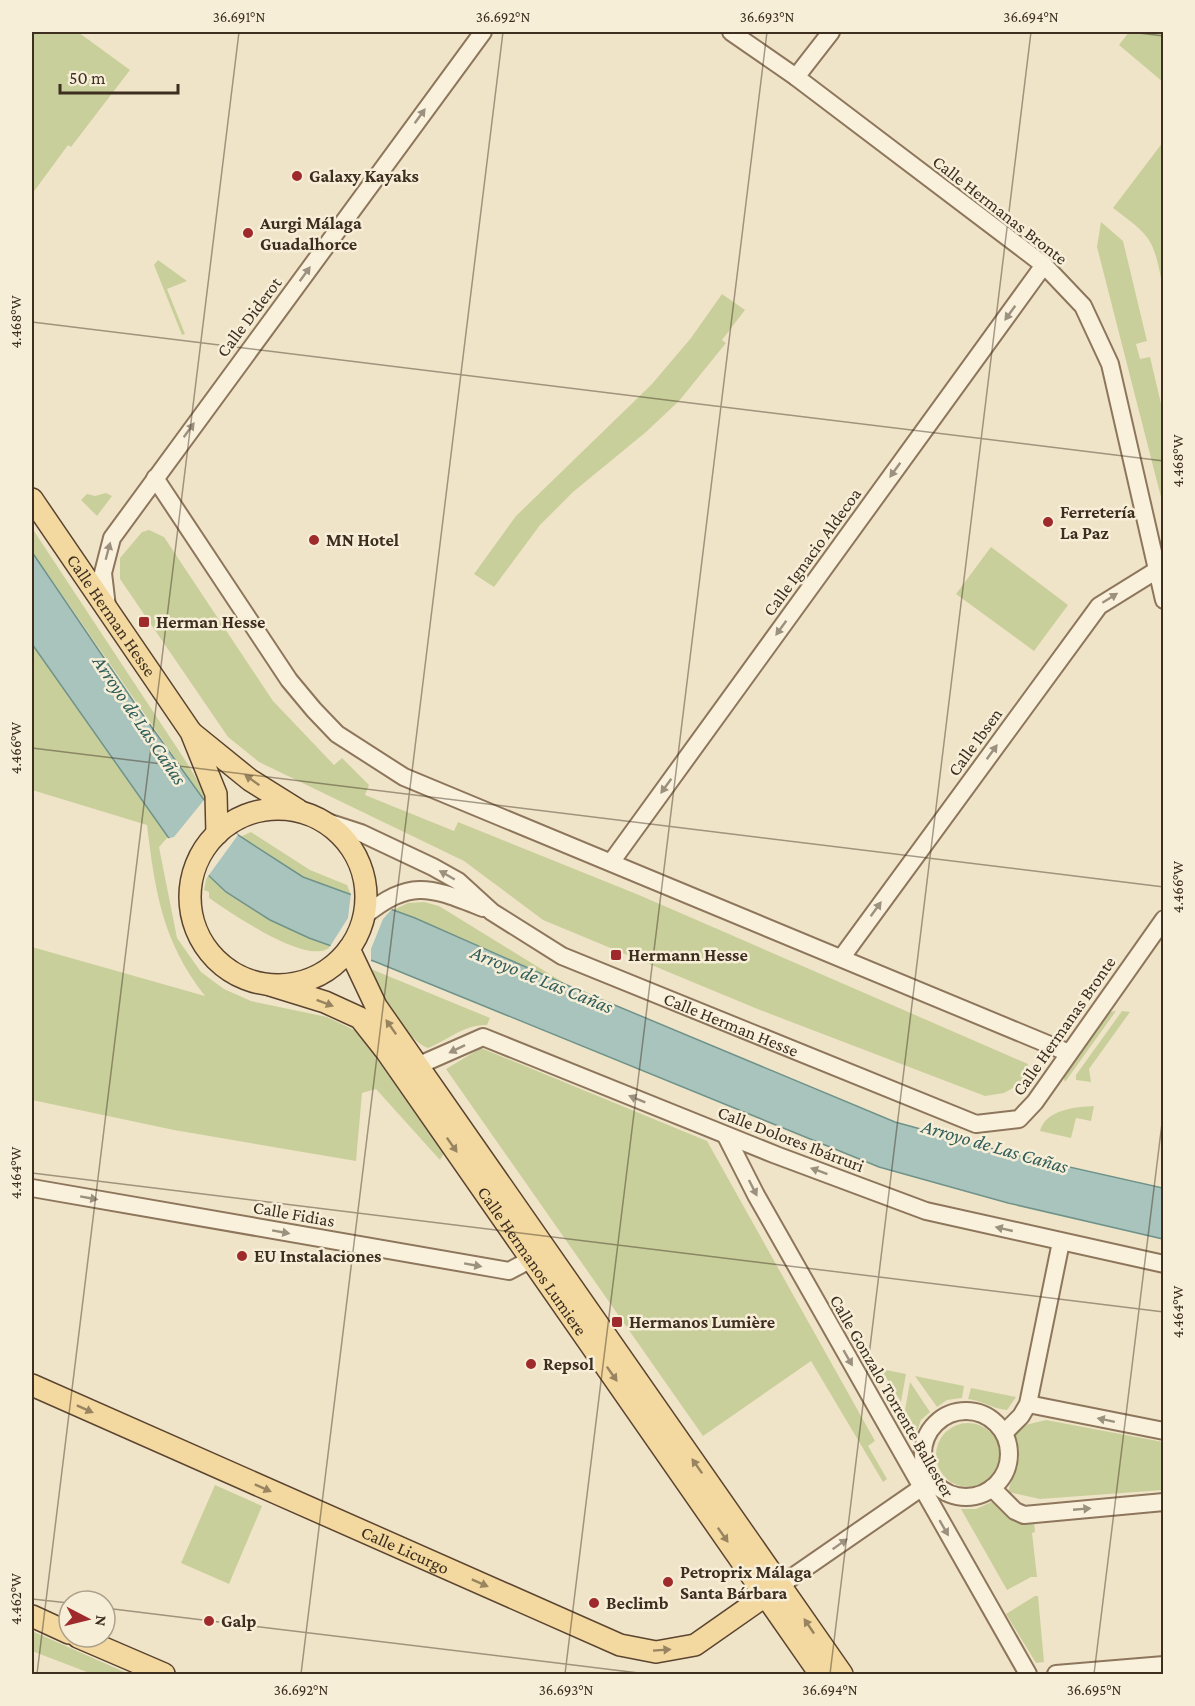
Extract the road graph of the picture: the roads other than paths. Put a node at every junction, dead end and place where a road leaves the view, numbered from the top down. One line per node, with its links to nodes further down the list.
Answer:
1 (483, 32): 6 (street, Calle Diderot, one-way to 1)
2 (731, 32): 4 (street, Calle Hermanas Bronte)
3 (831, 32): 4 (street)
4 (796, 77): 5 (street, Calle Hermanas Bronte)
5 (1044, 265): 8 (street, Calle Hermanas Bronte); 14 (street, Calle Ignacio Aldecoa, one-way to 14)
6 (155, 478): 10 (street, Calle Diderot, one-way to 6); 14 (street)
7 (32, 499): 10 (main road, Calle Herman Hesse)
8 (1156, 570): 9 (street, Calle Hermanas Bronte); 19 (street, Calle Ibsen, one-way to 8)
9 (1164, 600)
10 (108, 609): 11 (main road, Calle Herman Hesse)
11 (191, 732): 12 (main road, Calle Herman Hesse, one-way to 11); 13 (main road, Calle Herman Hesse)
12 (306, 814): 13 (main road); 15 (main road); 16 (street, Calle Herman Hesse, one-way to 12)
13 (220, 824): 20 (main road)
14 (612, 861): 19 (street)
15 (371, 906): 16 (street, Calle Herman Hesse); 18 (main road)
16 (492, 912): 23 (street, Calle Herman Hesse)
17 (1164, 919): 21 (street, Calle Hermanas Bronte)
18 (348, 955): 20 (main road); 22 (main road, Calle Hermanos Lumiere, one-way to 18)
19 (842, 957): 21 (street)
20 (270, 985): 27 (main road, Calle Hermanos Lumiere, one-way to 27)
21 (1069, 1053): 23 (street, Calle Hermanas Bronte)
22 (417, 1066): 24 (street, Calle Dolores Ibárruri, one-way to 22); 27 (main road, Calle Hermanos Lumiere)
23 (976, 1124)
24 (726, 1136): 26 (street, Calle Dolores Ibárruri, one-way to 24); 33 (street, Calle Gonzalo Torrente Ballester, one-way to 33)
25 (32, 1188): 27 (street, Calle Fidias, one-way to 27)
26 (1061, 1242): 28 (street, Calle Dolores Ibárruri); 30 (street)
27 (539, 1256): 36 (main road, Calle Hermanos Lumiere)
28 (1164, 1264)
29 (32, 1385): 36 (main road, Calle Licurgo, one-way to 36)
30 (1028, 1404): 31 (street, one-way to 30); 32 (street)
31 (1164, 1431)
32 (1004, 1433): 33 (street); 34 (street)
33 (926, 1483): 34 (street); 36 (street, one-way to 33); 44 (street, Calle Gonzalo Torrente Ballester, one-way to 44)
34 (992, 1488): 35 (street, one-way to 35)
35 (1164, 1502)
36 (774, 1590): 42 (main road, Calle Hermanos Lumiere); 43 (main road, Calle Hermanos Lumiere, one-way to 36)
37 (32, 1616): 38 (main road)
38 (57, 1627)
39 (106, 1649): 41 (main road)
40 (1164, 1665): 45 (street)
41 (164, 1674)
42 (820, 1674)
43 (842, 1674)
44 (1028, 1674)
45 (1056, 1674)

